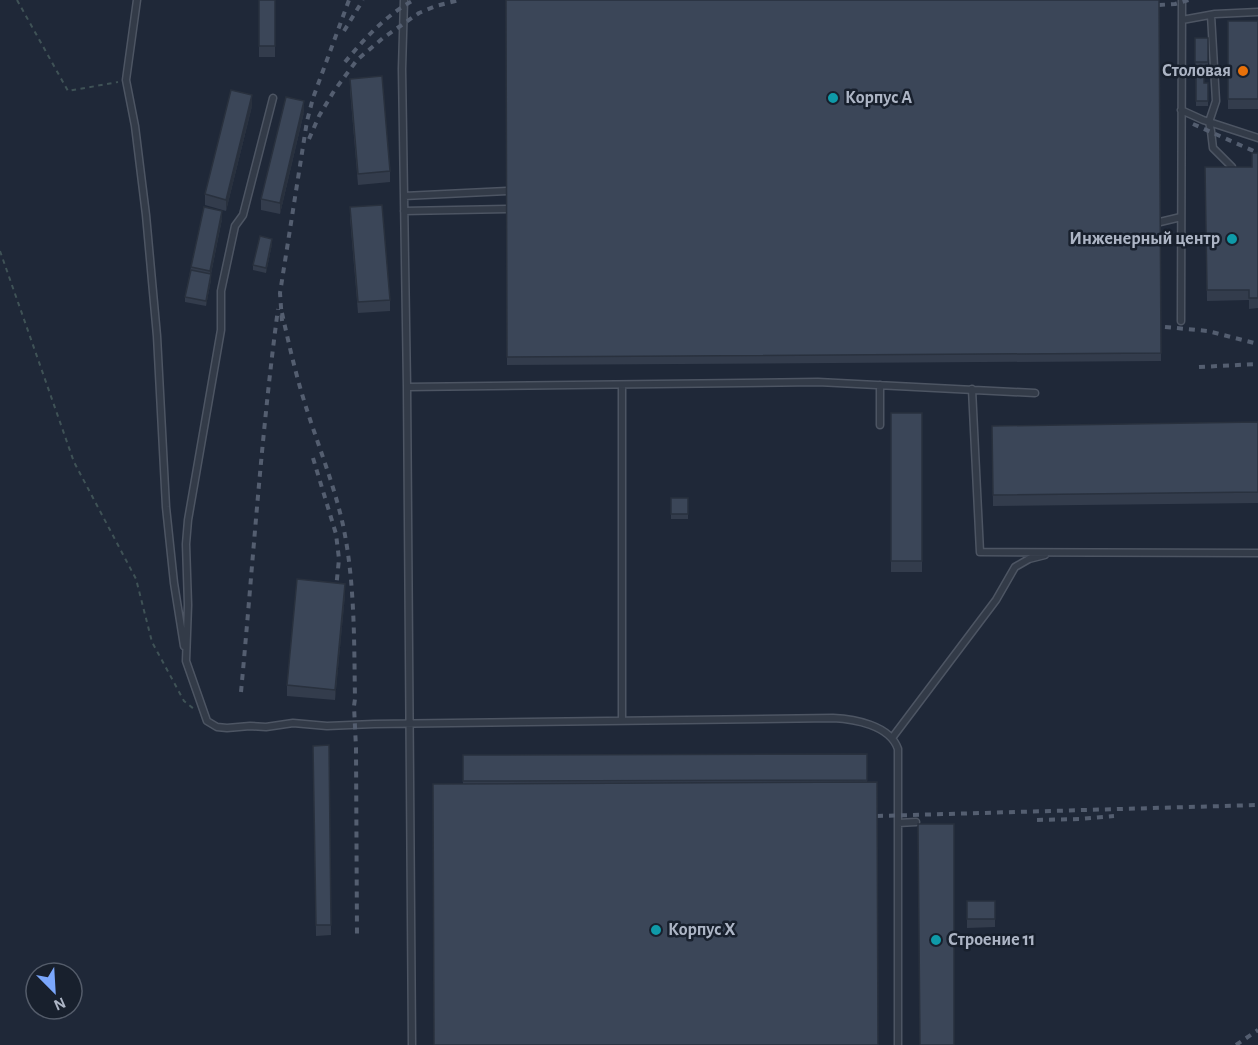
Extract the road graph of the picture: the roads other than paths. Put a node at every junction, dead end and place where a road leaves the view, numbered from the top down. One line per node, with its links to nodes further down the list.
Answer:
1 (137, 0): 27 (lane)
2 (405, 0): 13 (lane)
3 (1182, 0): 6 (lane)
4 (1258, 12): 5 (lane)
5 (1211, 15): 6 (lane); 9 (lane)
6 (1182, 20): 8 (lane)
7 (273, 98): 27 (lane)
8 (1181, 110): 9 (lane); 16 (lane)
9 (1209, 122): 10 (lane); 11 (lane)
10 (1258, 138)
11 (1232, 167)
12 (507, 191): 13 (lane)
13 (404, 196): 15 (lane)
14 (507, 209): 15 (lane)
15 (404, 211): 21 (lane)
16 (1181, 217): 17 (lane); 18 (lane)
17 (1160, 222)
18 (1180, 321)
19 (622, 385): 20 (lane); 21 (lane); 28 (lane)
20 (880, 385): 22 (lane); 24 (lane)
21 (407, 387): 29 (lane)
22 (972, 389): 23 (lane); 25 (lane)
23 (1035, 393)
24 (880, 425)
25 (1057, 552): 26 (lane); 30 (lane)
26 (1258, 553)
27 (186, 662): 29 (lane)
28 (622, 721): 29 (lane); 30 (lane)
29 (410, 723): 33 (lane)
30 (892, 738): 32 (lane)
31 (916, 822): 32 (lane)
32 (898, 823): 34 (lane)
33 (412, 1045)
34 (898, 1045)

